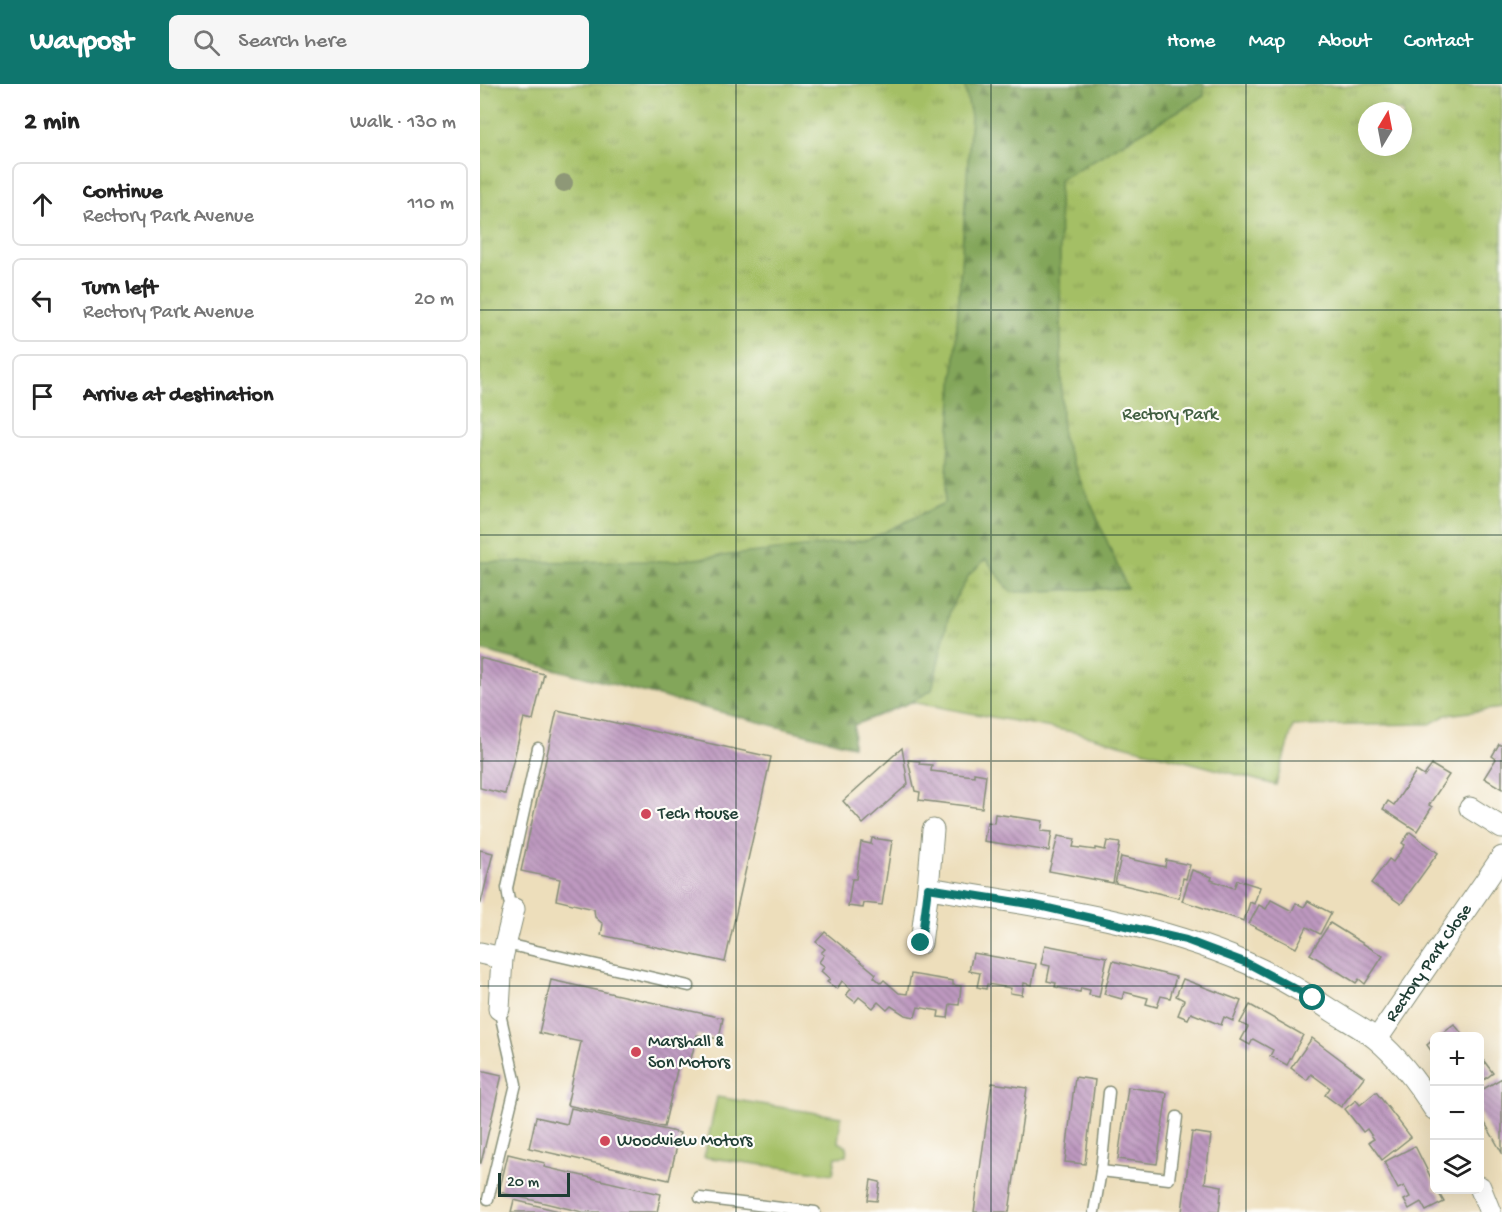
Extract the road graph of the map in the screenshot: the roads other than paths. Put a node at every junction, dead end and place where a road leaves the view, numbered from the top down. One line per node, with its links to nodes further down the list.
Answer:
1 (538, 748): 7 (lane)
2 (1470, 808): 3 (street)
3 (1502, 828)
4 (933, 830): 6 (street)
5 (1502, 857): 13 (street, Rectory Park Close)
6 (928, 888): 8 (street); 13 (street)
7 (514, 909): 9 (street)
8 (921, 943)
9 (504, 951): 10 (street); 11 (lane); 12 (street)
10 (480, 953)
11 (689, 986)
12 (499, 1009): 20 (lane)
13 (1377, 1039): 15 (street)
14 (1109, 1092): 17 (lane)
15 (1430, 1104)
16 (1177, 1117): 17 (lane)
17 (1101, 1171): 23 (lane)
18 (1482, 1194): 24 (street)
19 (700, 1198): 21 (lane)
20 (488, 1199)
21 (792, 1210): 22 (lane)
22 (815, 1212)
23 (1094, 1212)
24 (1490, 1212)

